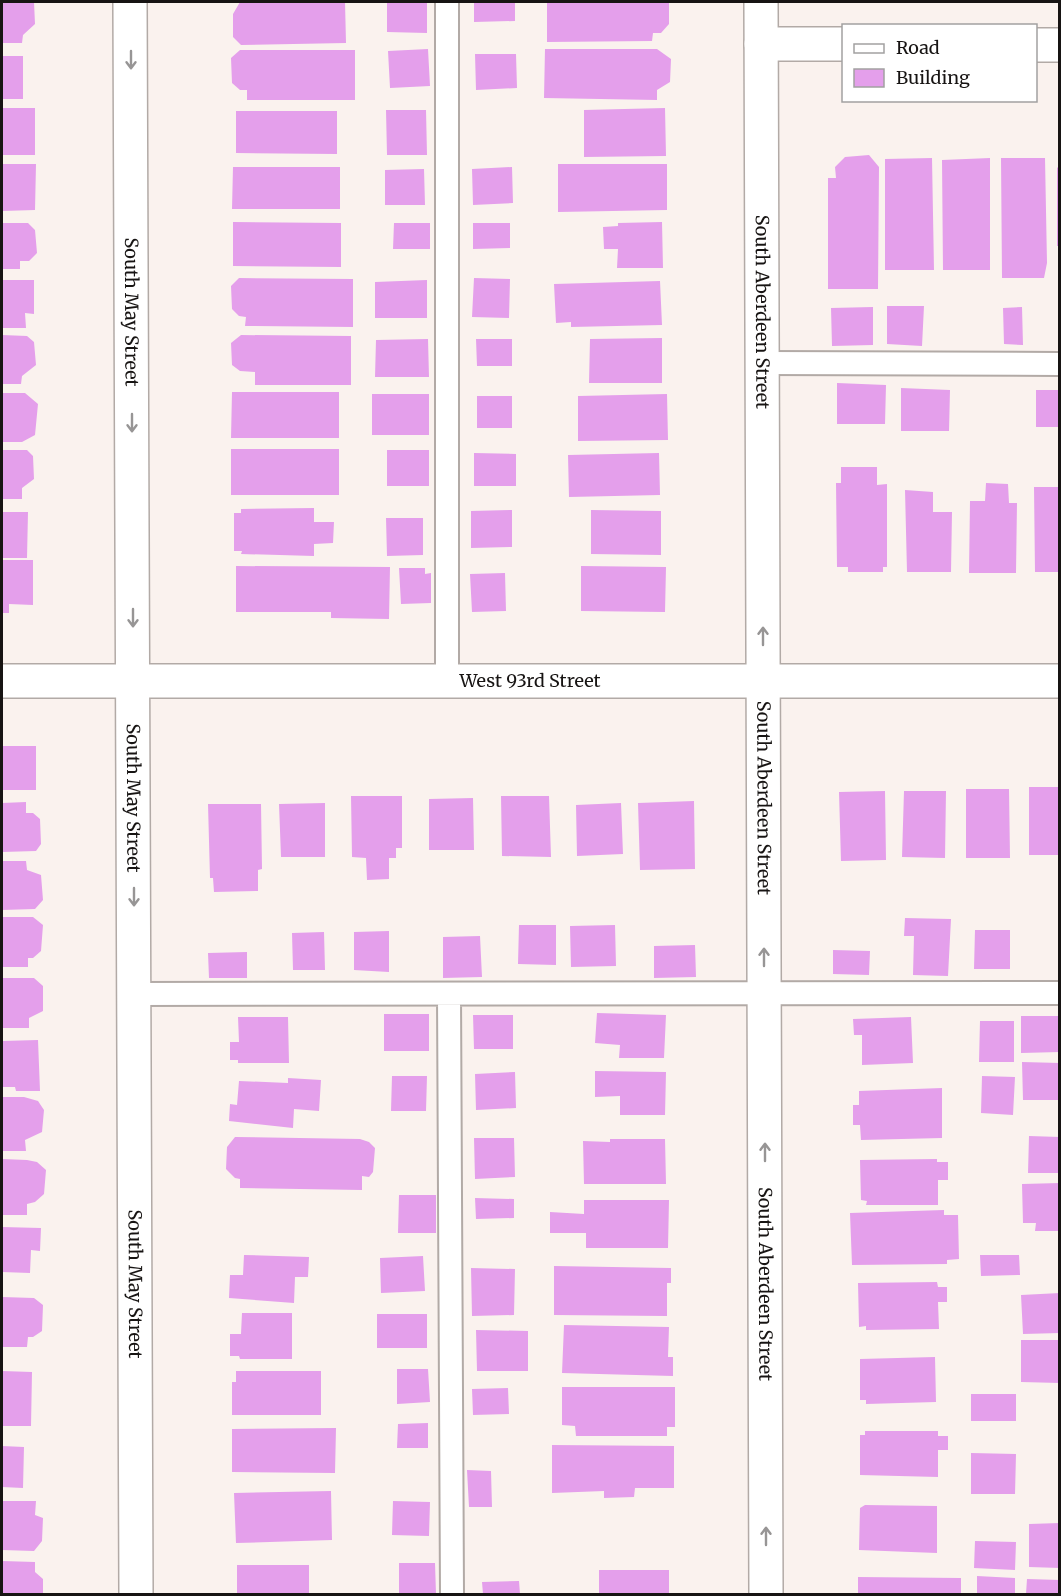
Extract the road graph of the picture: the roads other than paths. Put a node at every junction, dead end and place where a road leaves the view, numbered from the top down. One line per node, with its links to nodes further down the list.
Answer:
1 (130, 2): 11 (street, South May Street, one-way to 11)
2 (447, 2): 12 (lane)
3 (761, 2): 4 (street, South Aberdeen Street)
4 (761, 44): 5 (street); 8 (street, South Aberdeen Street)
5 (842, 44)
6 (1037, 45): 7 (street)
7 (1059, 45)
8 (762, 363): 9 (lane); 13 (street, South Aberdeen Street, one-way to 8)
9 (1059, 364)
10 (2, 681): 11 (street, West 93rd Street)
11 (133, 681): 12 (street, West 93rd Street); 17 (street, South May Street, one-way to 17)
12 (447, 681): 13 (street, West 93rd Street)
13 (763, 681): 14 (street, West 93rd Street); 15 (street, South Aberdeen Street, one-way to 13)
14 (1059, 681)
15 (764, 993): 16 (lane); 18 (lane); 21 (street, South Aberdeen Street, one-way to 15)
16 (1059, 993)
17 (134, 994): 18 (lane); 19 (street, South May Street)
18 (449, 994): 20 (lane)
19 (136, 1594)
20 (452, 1594)
21 (766, 1594)

